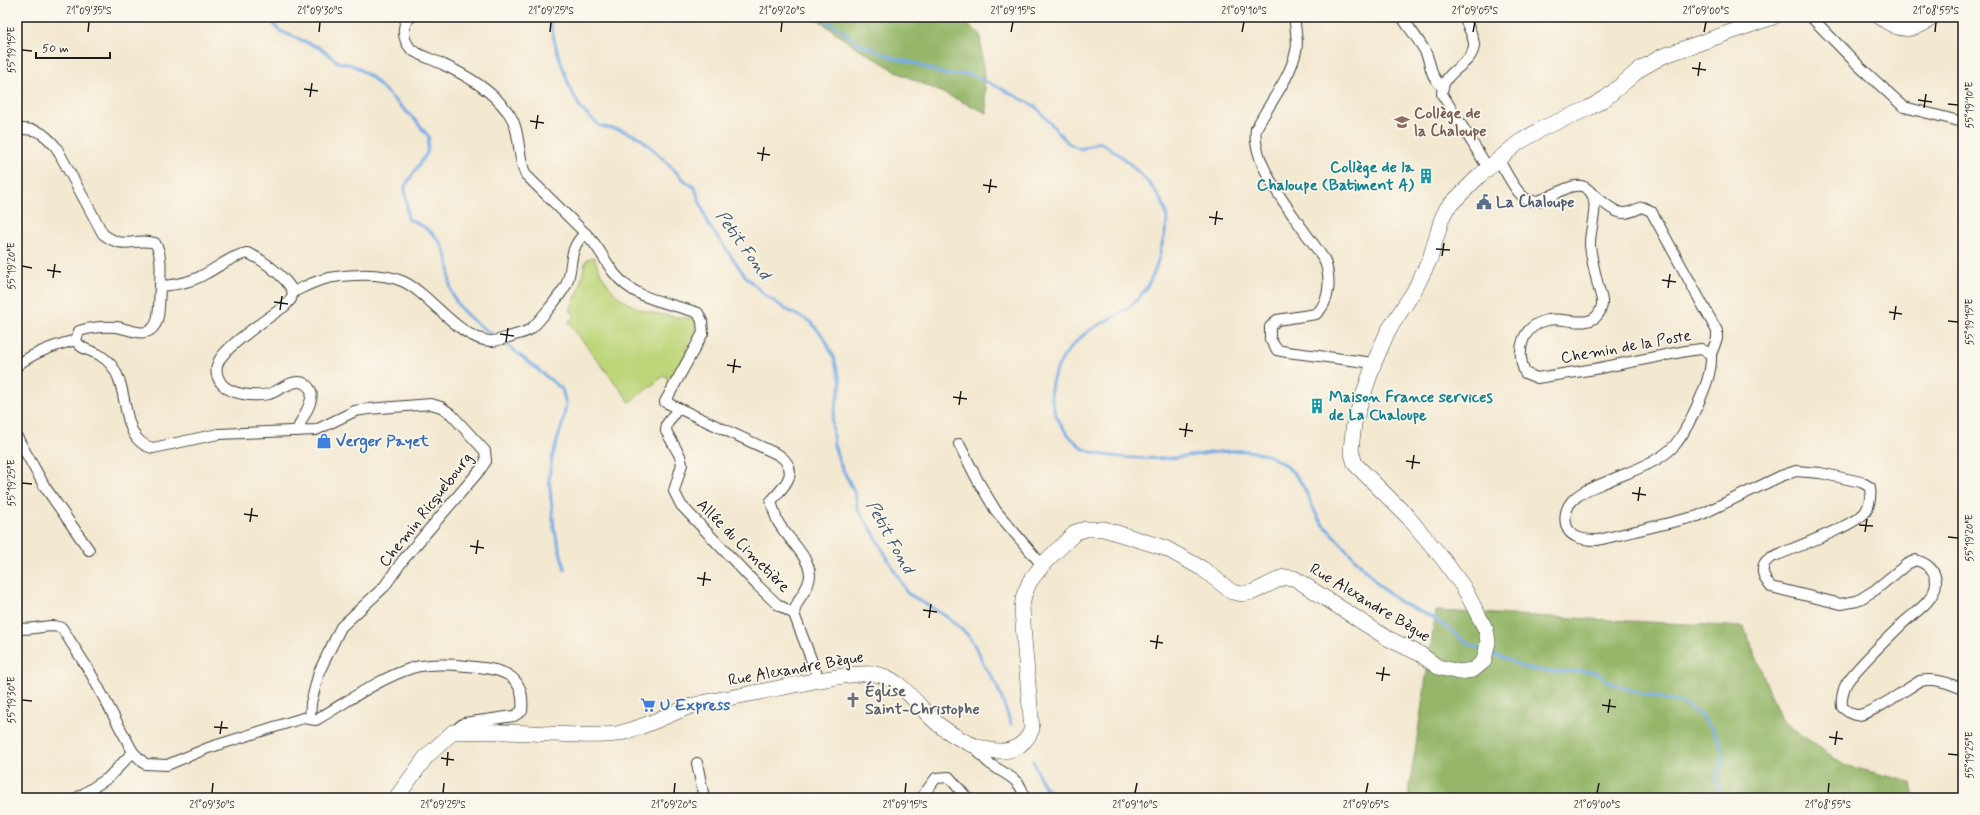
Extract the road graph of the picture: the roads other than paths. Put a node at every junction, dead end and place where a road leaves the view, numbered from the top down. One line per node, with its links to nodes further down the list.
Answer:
1 (412, 17): 14 (street)
2 (1296, 17): 19 (street)
3 (1402, 17): 9 (street)
4 (1464, 17): 9 (street)
5 (1773, 17): 12 (main road)
6 (1811, 17): 10 (street)
7 (1880, 17): 8 (main road)
8 (1933, 17)
9 (1442, 86): 12 (street)
10 (1963, 122)
11 (17, 129): 15 (street)
12 (1493, 164): 13 (street); 19 (main road)
13 (1592, 193): 18 (street); 18 (street, Chemin de la Poste)
14 (585, 233): 16 (street); 21 (street)
15 (160, 286): 16 (street); 17 (street)
16 (293, 292): 22 (street)
17 (76, 340): 20 (street); 22 (street, Chemin Ricquebourg)
18 (1711, 354): 30 (street, Chemin de la Poste)
19 (1374, 363): 26 (main road, Rue Alexandre Bègue)
20 (17, 364)
21 (678, 408): 27 (street, Allée du Cimetière); 27 (street)
22 (297, 431): 31 (street, Chemin Ricquebourg)
23 (17, 437): 25 (street)
24 (959, 444): 26 (street)
25 (89, 550)
26 (1042, 565): 33 (main road, Rue Alexandre Bègue)
27 (794, 614): 29 (street)
28 (17, 628): 34 (street)
29 (819, 680): 32 (main road, Rue Alexandre Bègue); 33 (main road, Rue Alexandre Bègue)
30 (1963, 689)
31 (310, 719): 32 (street); 34 (street)
32 (453, 732): 37 (main road)
33 (971, 743): 41 (street)
34 (133, 752): 36 (street)
35 (697, 763): 38 (street)
36 (77, 798)
37 (396, 798)
38 (704, 798)
39 (921, 798): 40 (street)
40 (968, 798)
41 (1023, 798)

